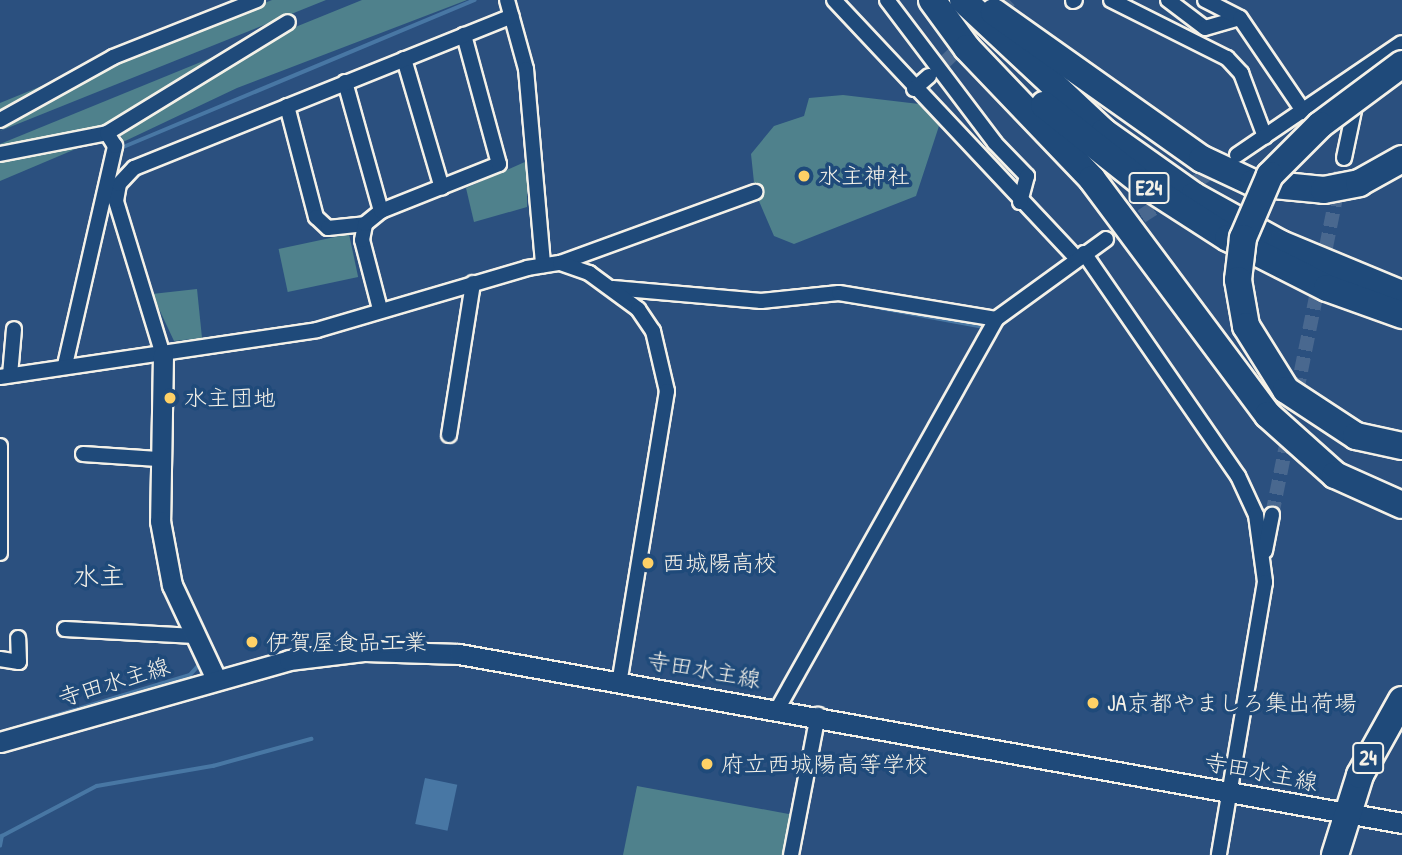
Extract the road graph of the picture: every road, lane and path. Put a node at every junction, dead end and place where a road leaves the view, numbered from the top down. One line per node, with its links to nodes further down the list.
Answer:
1 (257, 0): 24 (street)
2 (507, 0): 11 (street)
3 (834, 0): 21 (street)
4 (887, 0): 33 (street)
5 (934, 0): 44 (highway, E24); 55 (highway)
6 (963, 0): 42 (highway, E24)
7 (979, 0): 30 (highway)
8 (1111, 0): 26 (street)
9 (1168, 0): 12 (street)
10 (1205, 0): 12 (street)
11 (512, 16): 14 (street); 39 (street)
12 (1240, 18): 23 (street)
13 (288, 22): 25 (street)
14 (464, 35): 16 (street); 31 (street)
15 (1402, 43): 18 (street)
16 (404, 59): 20 (street); 31 (street)
17 (1402, 64): 52 (highway, bridge)
18 (1361, 75): 23 (street); 29 (street)
19 (929, 76): 21 (street)
20 (345, 82): 22 (street); 34 (street)
21 (914, 89): 33 (street)
22 (287, 106): 35 (street); 47 (street)
23 (1304, 112): 26 (street)
24 (0, 120)
25 (107, 133): 27 (street); 48 (street)
26 (1265, 137): 28 (street)
27 (0, 154)
28 (1237, 155)
29 (1344, 158)
30 (1402, 159)
31 (442, 188): 34 (street)
32 (755, 192): 38 (street)
33 (1020, 202): 37 (street)
34 (381, 211): 35 (street)
35 (365, 224): 43 (street)
36 (1106, 239): 37 (street)
37 (1080, 256): 45 (street); 58 (street)
38 (560, 263): 39 (street); 41 (street)
39 (543, 265): 40 (street)
40 (473, 283): 43 (street); 50 (street)
41 (613, 288): 45 (street); 64 (street)
42 (1402, 294)
43 (380, 309): 47 (street)
44 (1402, 315)
45 (996, 319): 66 (street)
46 (14, 329): 49 (street)
47 (163, 355): 48 (street); 54 (main road)
48 (65, 365): 49 (street)
49 (5, 376)
50 (449, 435)
51 (0, 446): 57 (street)
52 (1402, 446)
53 (83, 454): 54 (street)
54 (159, 460): 60 (main road)
55 (1402, 505)
56 (1272, 515): 58 (street)
57 (0, 553)
58 (1263, 560): 69 (street)
59 (65, 629): 60 (street)
60 (195, 636): 63 (main road)
61 (18, 638): 62 (street)
62 (0, 659)
63 (215, 677): 64 (main road, 寺田水主線); 68 (main road, 寺田水主線)
64 (620, 679): 66 (main road, 寺田水主線)
65 (1402, 700): 70 (highway, 24)
66 (778, 708): 67 (main road, 寺田水主線)
67 (818, 715): 69 (main road, 寺田水主線); 72 (street)
68 (0, 742)
69 (1230, 791): 70 (main road, 寺田水主線); 73 (street)
70 (1346, 813): 71 (main road, 寺田水主線); 74 (highway, 24)
71 (1402, 823)
72 (791, 855)
73 (1219, 855)
74 (1335, 855)

